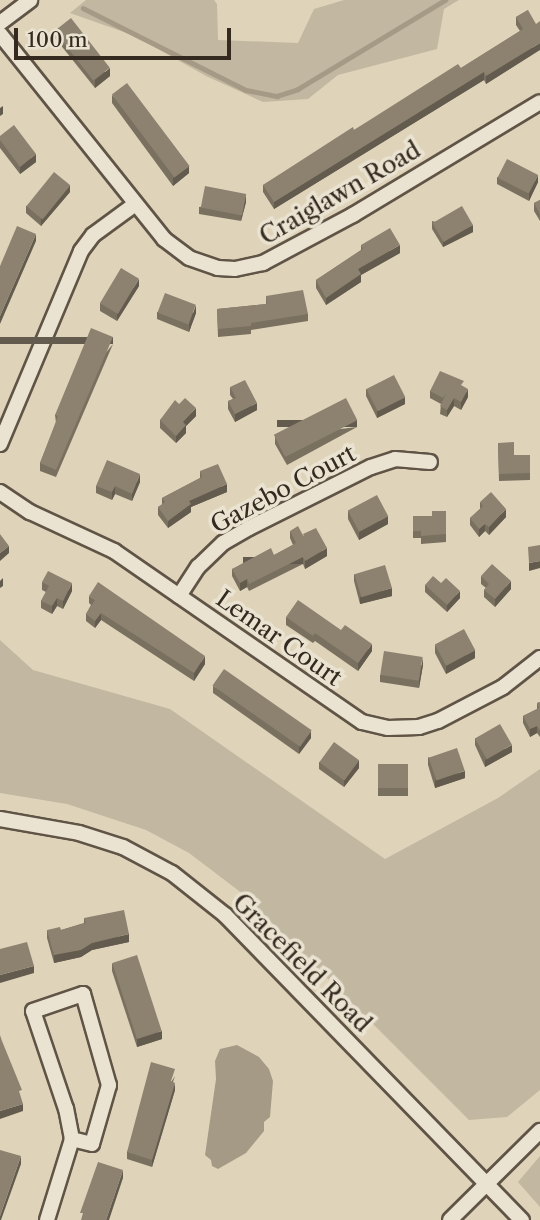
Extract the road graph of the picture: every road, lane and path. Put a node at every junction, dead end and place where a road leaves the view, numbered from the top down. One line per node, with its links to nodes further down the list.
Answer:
1 (30, 0): 2 (street)
2 (0, 23)
3 (0, 34): 5 (street, Craiglawn Road)
4 (540, 102): 5 (street, Craiglawn Road)
5 (134, 205): 6 (street)
6 (0, 444)
7 (430, 462): 9 (street, Gazebo Court)
8 (0, 492): 9 (street, Lemar Court)
9 (179, 596): 10 (street, Lemar Court)
10 (540, 659)
11 (0, 819): 14 (street, Gracefield Road)
12 (540, 1131): 14 (street)
13 (72, 1139): 13 (street); 15 (street)
14 (487, 1184): 16 (street); 17 (street, Gracefield Road)
15 (47, 1220)
16 (450, 1220)
17 (522, 1220)

